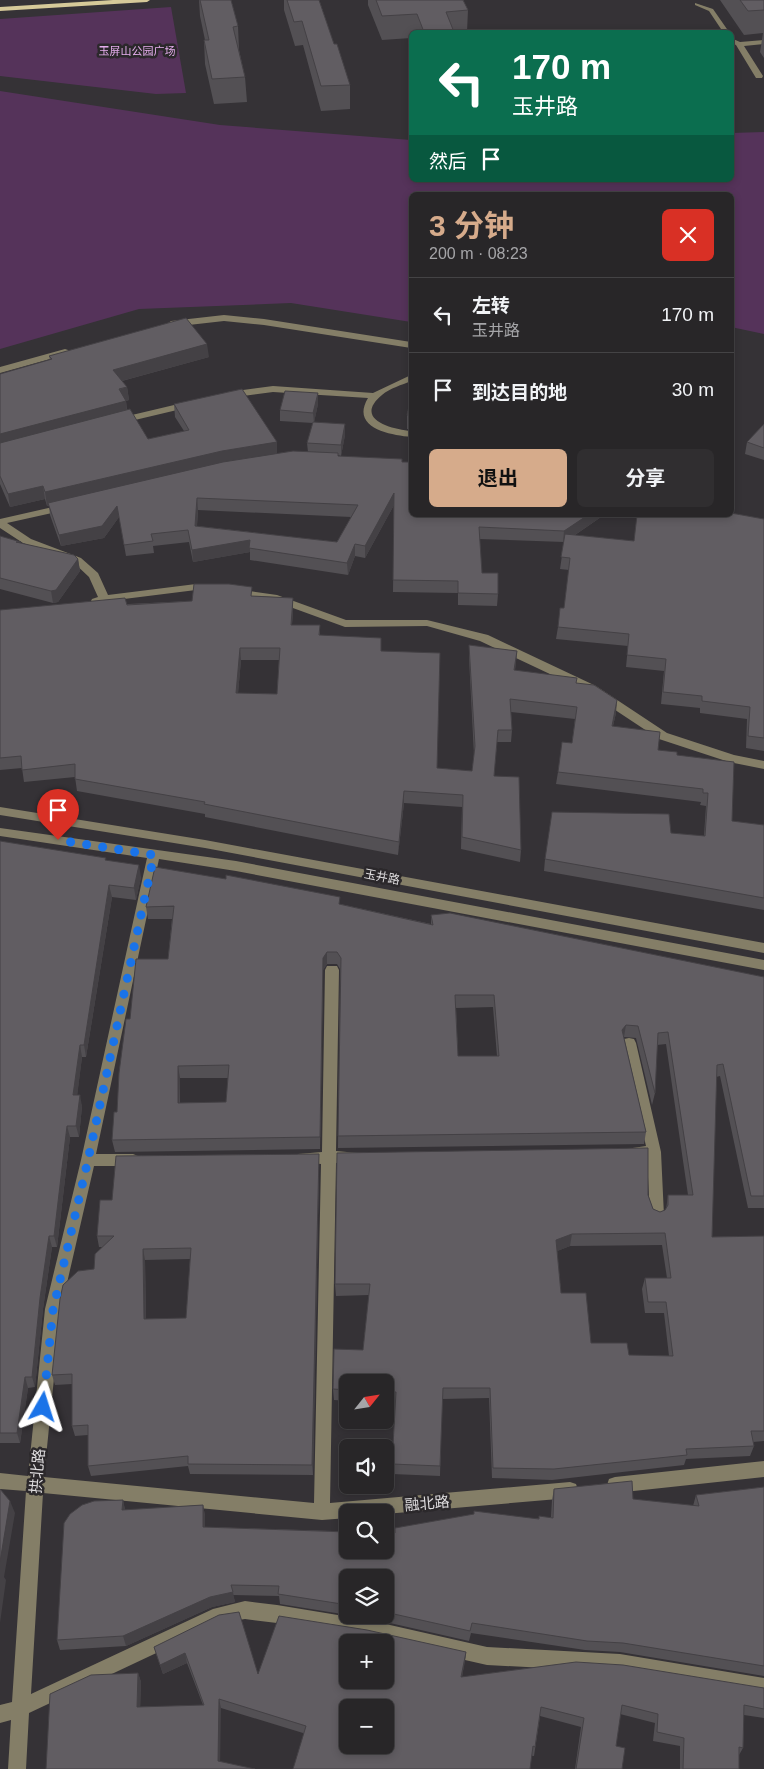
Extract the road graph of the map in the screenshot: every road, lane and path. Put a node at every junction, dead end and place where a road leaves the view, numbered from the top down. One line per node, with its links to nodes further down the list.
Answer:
1 (147, 0): 3 (main road)
2 (696, 2): 4 (street); 5 (street)
3 (0, 9)
4 (717, 30)
5 (725, 30)
6 (734, 42): 8 (street)
7 (764, 42): 8 (street)
8 (739, 44): 9 (street)
9 (758, 76)
10 (158, 327): 11 (street)
11 (409, 345)
12 (72, 350): 13 (street)
13 (0, 370)
14 (409, 379): 15 (street)
15 (376, 396): 16 (street); 17 (street)
16 (110, 424)
17 (409, 434)
18 (73, 506): 19 (street)
19 (0, 522): 20 (street)
20 (104, 599): 21 (street); 22 (street)
21 (81, 604)
22 (764, 765)
23 (0, 811): 26 (street, 玉井路)
24 (0, 832): 25 (street, 玉井路)
25 (154, 855): 27 (street, 玉井路); 35 (street, 拱北路)
26 (764, 948)
27 (764, 965)
28 (332, 970): 34 (street)
29 (629, 1043): 30 (street)
30 (654, 1152): 31 (street); 37 (street)
31 (615, 1153)
32 (368, 1157): 34 (street)
33 (290, 1158): 34 (street)
34 (329, 1158): 43 (street)
35 (88, 1160): 36 (street); 40 (street, 拱北路)
36 (146, 1160)
37 (657, 1216)
38 (764, 1469): 41 (street)
39 (0, 1481): 40 (street, 融北路)
40 (35, 1484): 43 (street, 融北路); 45 (street, 拱北路)
41 (600, 1487)
42 (581, 1488): 43 (street, 融北路)
43 (322, 1512)
44 (764, 1687): 45 (street)
45 (21, 1708): 46 (street); 47 (street, 拱北路)
46 (0, 1714)
47 (17, 1769)

